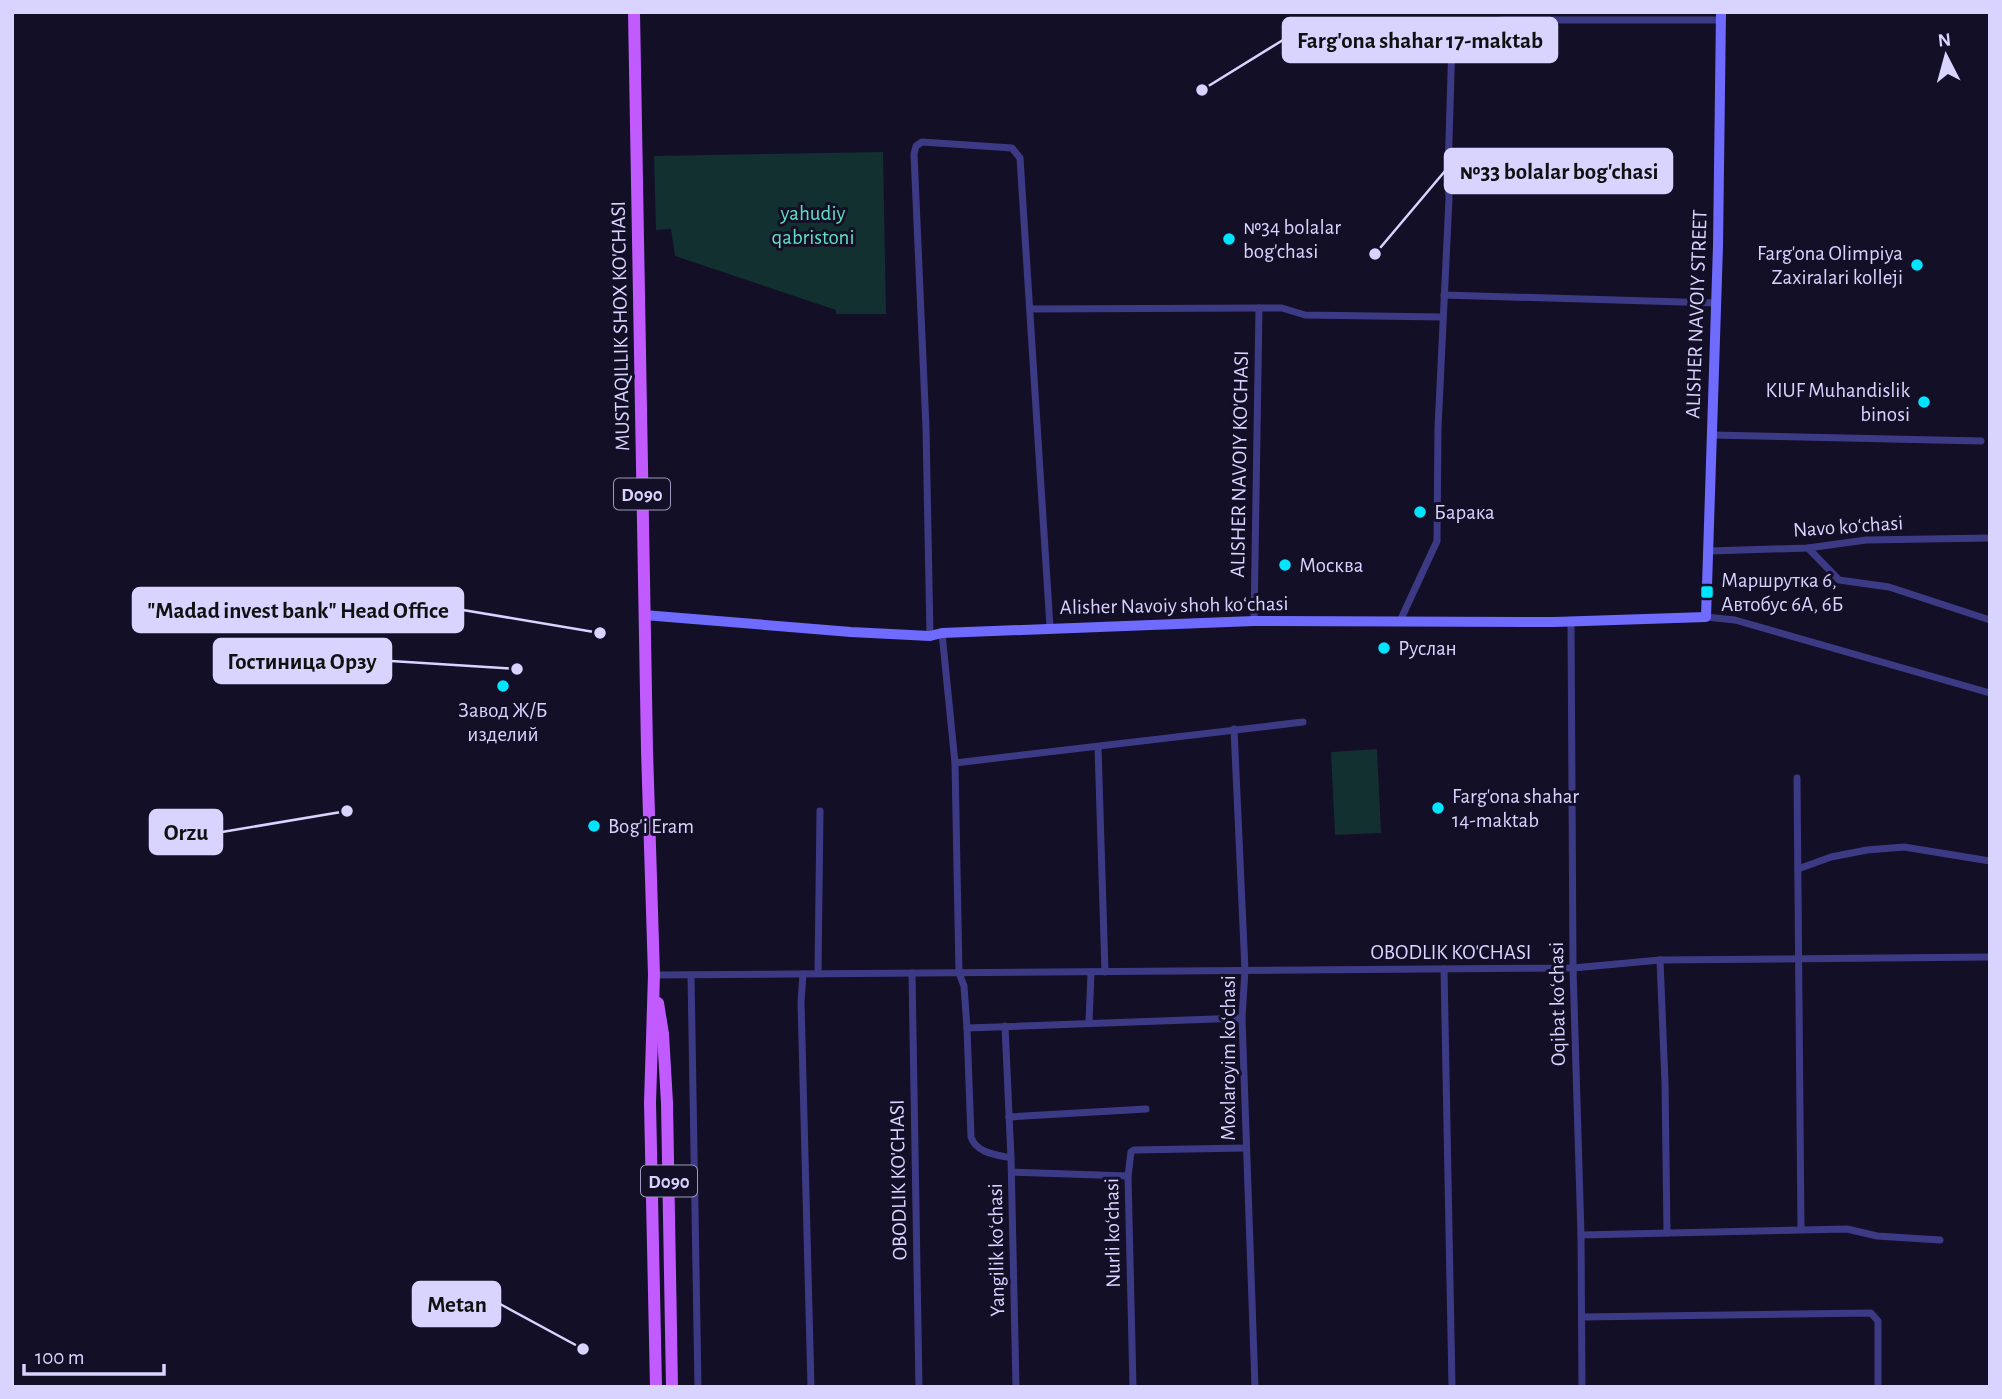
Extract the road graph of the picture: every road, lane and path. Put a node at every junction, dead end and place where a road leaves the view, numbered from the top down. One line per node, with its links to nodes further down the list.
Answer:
1 (634, 12): 13 (main road, MUSTAQILLIK SHOX KO'CHASI / D090)
2 (1721, 16): 3 (street); 4 (street, ALISHER NAVOIY STREET)
3 (1444, 295): 4 (street); 7 (street)
4 (1717, 303): 8 (street, ALISHER NAVOIY STREET)
5 (1259, 308): 6 (street); 7 (street); 16 (street, ALISHER NAVOIY KO'CHASI)
6 (1031, 309): 19 (street); 20 (street, Yangilik koʻchasi)
7 (1443, 317): 17 (street)
8 (1712, 435): 9 (street); 12 (street, ALISHER NAVOIY STREET)
9 (1981, 441)
10 (1990, 538): 11 (street, Navo koʻchasi)
11 (1808, 548): 12 (street, Navo koʻchasi); 15 (street)
12 (1709, 551): 14 (street, ALISHER NAVOIY STREET)
13 (645, 615): 20 (street, Alisher Navoiy shoh koʻchasi); 42 (main road, MUSTAQILLIK SHOX KO'CHASI / D090)
14 (1706, 617): 18 (street, Alisher Navoiy shoh koʻchasi); 21 (street)
15 (1990, 620)
16 (1254, 621): 17 (street, Alisher Navoiy shoh koʻchasi); 19 (street, Alisher Navoiy shoh koʻchasi)
17 (1399, 621): 18 (street, Alisher Navoiy shoh koʻchasi)
18 (1571, 621): 33 (street, Oqibat koʻchasi)
19 (1050, 627): 20 (street, Alisher Navoiy shoh koʻchasi)
20 (936, 634): 25 (street, Yangilik koʻchasi)
21 (1990, 693)
22 (1303, 722): 23 (street)
23 (1234, 729): 24 (street); 35 (street, Moxlaroyim koʻchasi)
24 (1098, 747): 25 (street); 36 (street)
25 (955, 763): 39 (street, Yangilik koʻchasi)
26 (1797, 778): 29 (street)
27 (820, 811): 37 (street)
28 (1990, 861): 29 (street)
29 (1798, 869): 31 (street)
30 (1990, 957): 31 (street, OBODLIK KO'CHASI)
31 (1798, 958): 32 (street, OBODLIK KO'CHASI); 54 (street)
32 (1660, 960): 33 (street, OBODLIK KO'CHASI); 55 (street)
33 (1573, 968): 34 (street, OBODLIK KO'CHASI); 56 (street, Oqibat koʻchasi)
34 (1444, 969): 35 (street, OBODLIK KO'CHASI); 67 (street)
35 (1245, 970): 36 (street, OBODLIK KO'CHASI); 44 (street, Moxlaroyim koʻchasi)
36 (1105, 972): 40 (street, OBODLIK KO'CHASI)
37 (818, 973): 38 (street, OBODLIK KO'CHASI); 41 (street, OBODLIK KO'CHASI)
38 (912, 973): 39 (street, OBODLIK KO'CHASI); 63 (street, OBODLIK KO'CHASI)
39 (959, 973): 40 (street, OBODLIK KO'CHASI); 47 (street, Yangilik koʻchasi)
40 (1091, 973): 45 (street)
41 (803, 974): 43 (street, OBODLIK KO'CHASI); 62 (street)
42 (654, 975): 43 (street, OBODLIK KO'CHASI); 59 (main road, MUSTAQILLIK SHOX KO'CHASI / D090); 60 (main road, MUSTAQILLIK SHOX KO'CHASI / D090)
43 (691, 975): 61 (street)
44 (1242, 1018): 45 (street); 50 (street, Moxlaroyim koʻchasi)
45 (1089, 1022): 46 (street)
46 (1005, 1026): 47 (street); 49 (street)
47 (967, 1028): 51 (street, Yangilik koʻchasi)
48 (1146, 1109): 49 (street)
49 (1009, 1117): 51 (street)
50 (1245, 1148): 53 (street, Nurli koʻchasi); 66 (street, Moxlaroyim koʻchasi)
51 (1011, 1158): 52 (street, Yangilik koʻchasi)
52 (1012, 1172): 53 (street); 64 (street, Yangilik koʻchasi)
53 (1128, 1176): 65 (street, Nurli koʻchasi)
54 (1801, 1229): 55 (street); 57 (street)
55 (1667, 1233): 56 (street)
56 (1581, 1235): 58 (street, Oqibat koʻchasi)
57 (1940, 1240)
58 (1582, 1317): 68 (street, Oqibat koʻchasi); 69 (street)
59 (656, 1387)
60 (672, 1387)
61 (698, 1387)
62 (811, 1387)
63 (919, 1387)
64 (1016, 1387)
65 (1133, 1387)
66 (1255, 1387)
67 (1452, 1387)
68 (1582, 1387)
69 (1878, 1387)

